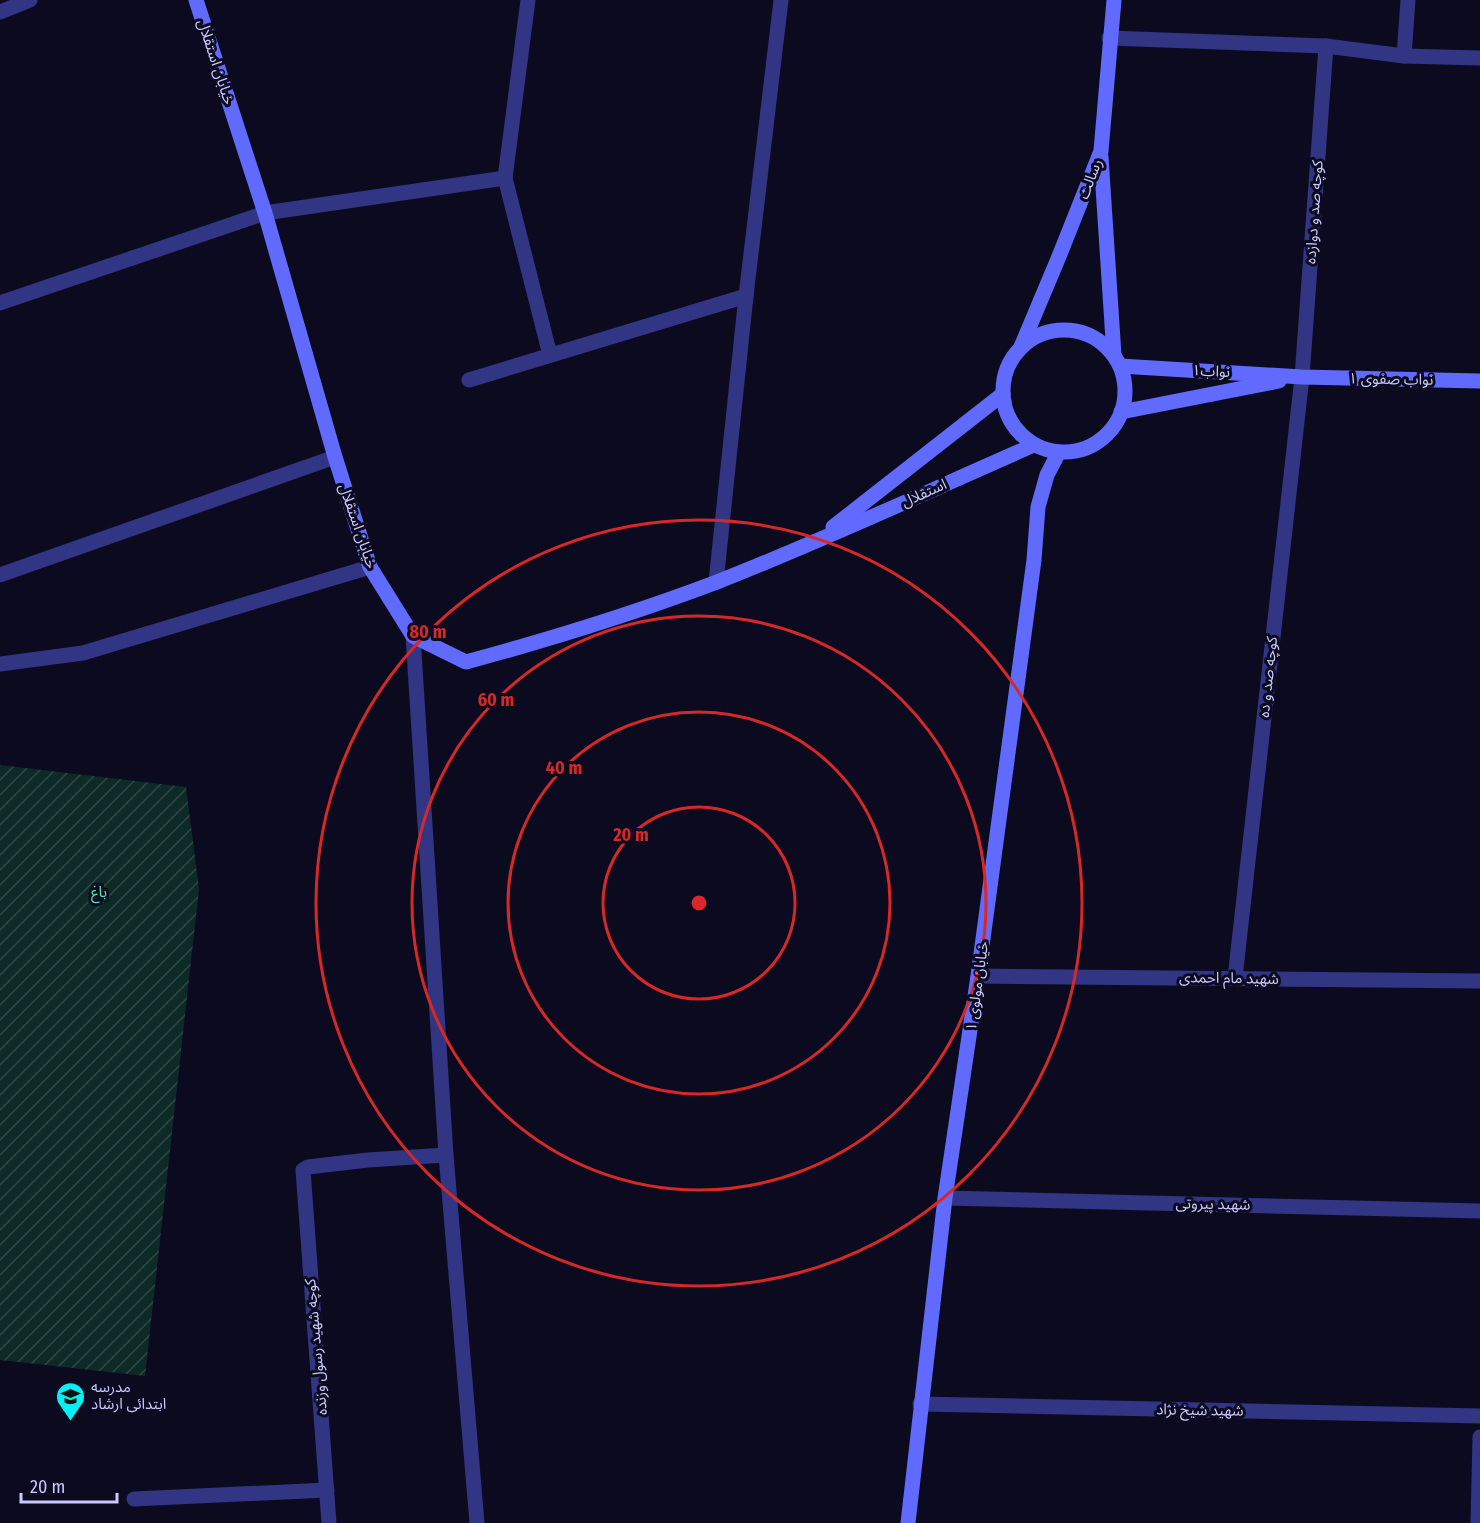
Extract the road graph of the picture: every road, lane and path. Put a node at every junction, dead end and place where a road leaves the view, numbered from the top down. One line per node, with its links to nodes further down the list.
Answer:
1 (30, 0): 7 (street)
2 (196, 0): 14 (street, خیابان استقلال)
3 (528, 0): 13 (street)
4 (781, 0): 15 (street)
5 (1114, 0): 8 (street, رسالت)
6 (1408, 0): 10 (street)
7 (0, 12)
8 (1109, 38): 9 (street); 12 (street, رسالت)
9 (1326, 46): 10 (street); 20 (street, کوچه صد و دوازده)
10 (1404, 56): 11 (street)
11 (1480, 58)
12 (1101, 151): 17 (street, رسالت); 19 (street)
13 (505, 178): 14 (street); 18 (street)
14 (265, 213): 16 (street); 27 (street, خیابان استقلال)
15 (746, 296): 18 (street); 31 (street)
16 (0, 303)
17 (1020, 348): 19 (street); 23 (street)
18 (550, 355): 21 (street)
19 (1117, 360): 20 (street, نواب۱); 24 (street)
20 (1302, 377): 22 (street, نواب صفوی ۱); 24 (street); 35 (street, کوچه صد و ده)
21 (469, 380)
22 (1480, 381)
23 (1003, 394): 25 (street); 28 (street)
24 (1122, 412): 26 (street)
25 (1034, 445): 26 (street); 28 (street, استقلال)
26 (1059, 452): 34 (street, خیابان مولوی ۱)
27 (335, 457): 29 (street, خیابان استقلال); 30 (street)
28 (814, 542): 31 (street)
29 (370, 567): 32 (street, خیابان استقلال); 33 (street)
30 (0, 575)
31 (716, 582): 32 (street)
32 (413, 636): 37 (street)
33 (0, 664)
34 (978, 976): 35 (street, شهید مام احمدی); 38 (street, خیابان مولوی ۱)
35 (1234, 978): 36 (street, شهید مام احمدی)
36 (1480, 981)
37 (446, 1155): 43 (street, کوچه شهید رسول وزنده); 46 (street)
38 (945, 1198): 39 (street, شهید پیروتی); 40 (street, خیابان مولوی ۱)
39 (1480, 1211)
40 (920, 1404): 41 (street, شهید شیخ نژاد); 47 (street, خیابان مولوی ۱)
41 (1480, 1416)
42 (1480, 1437): 48 (street)
43 (327, 1490): 44 (street); 45 (street, کوچه شهید رسول وزنده)
44 (134, 1499)
45 (329, 1523)
46 (477, 1523)
47 (908, 1523)
48 (1478, 1523)

